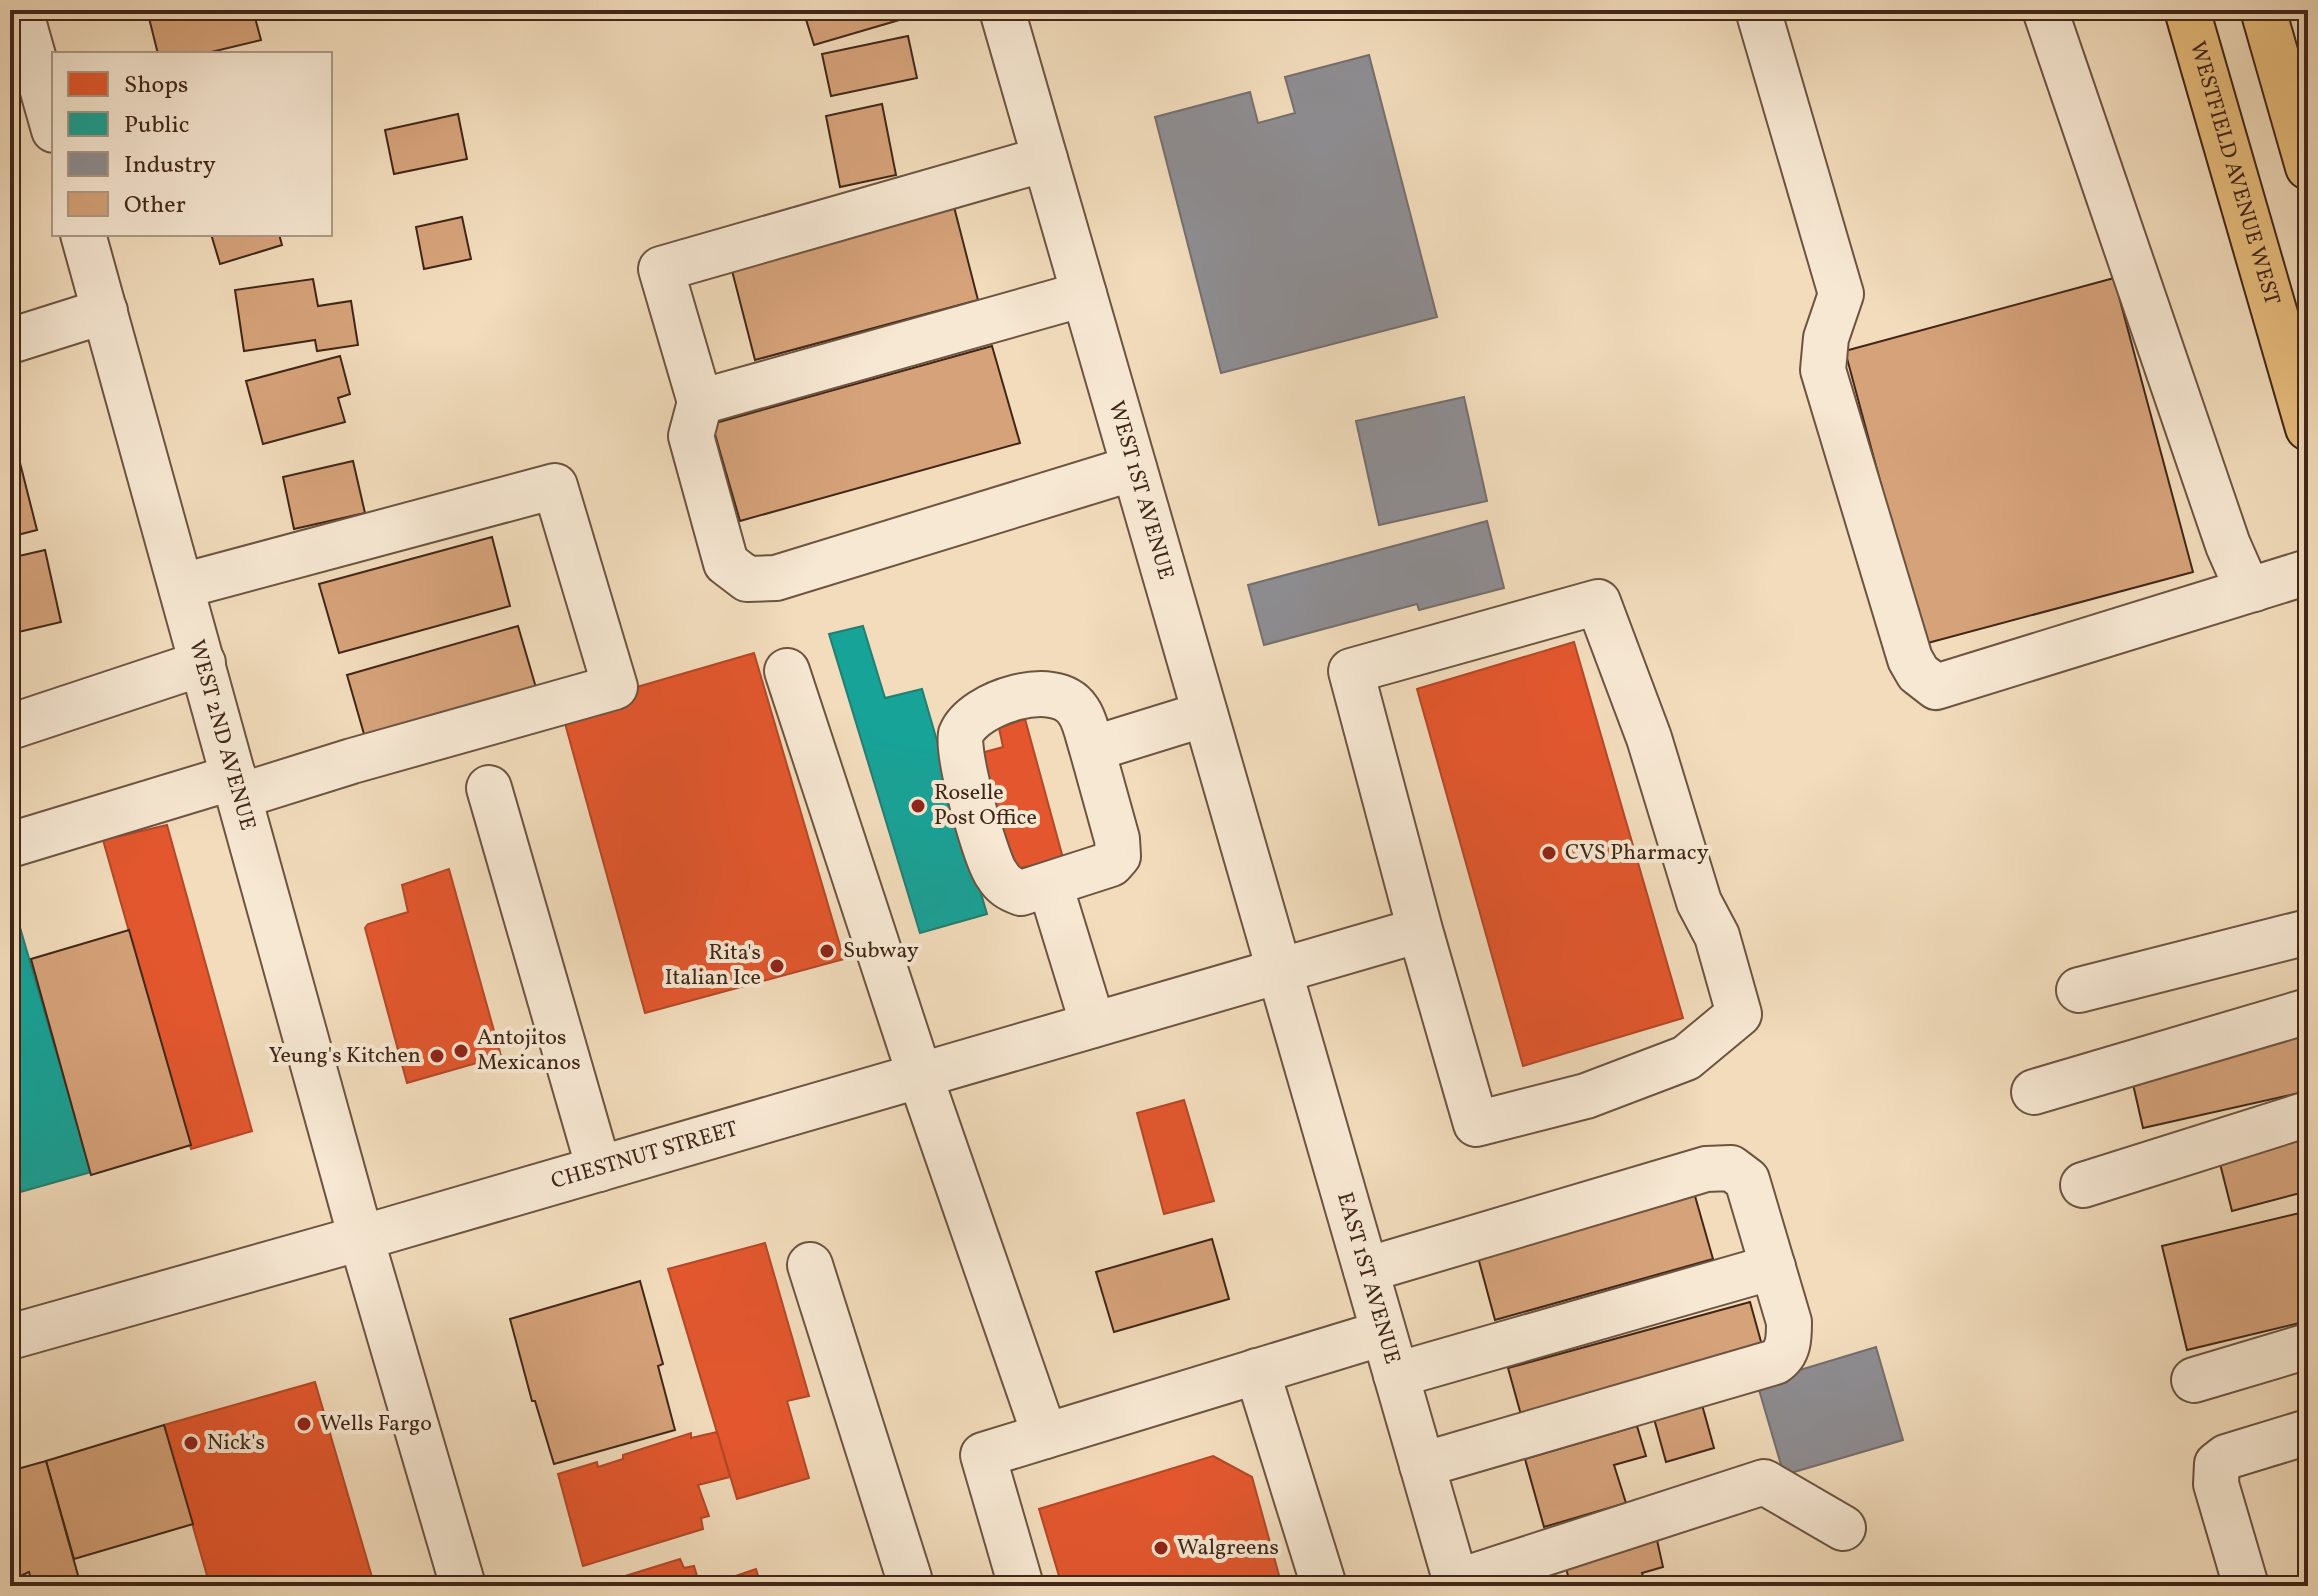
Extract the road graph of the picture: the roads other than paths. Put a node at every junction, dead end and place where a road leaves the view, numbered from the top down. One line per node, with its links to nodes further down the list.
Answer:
1 (20, 10): 7 (street)
2 (1002, 10): 8 (street, WEST 1ST AVENUE)
3 (1758, 10): 19 (street)
4 (2045, 10): 19 (street)
5 (2187, 10): 15 (main road, WESTFIELD AVENUE WEST)
6 (2263, 10): 9 (main road)
7 (52, 123)
8 (1045, 159): 11 (street, WEST 1ST AVENUE); 14 (street)
9 (2308, 167)
10 (84, 236): 12 (street, WEST 2ND AVENUE)
11 (1084, 294): 14 (street); 16 (street, WEST 1ST AVENUE)
12 (105, 311): 13 (street); 18 (street, WEST 2ND AVENUE)
13 (10, 341)
14 (700, 402): 16 (street)
15 (2308, 428)
16 (1134, 468): 22 (street, WEST 1ST AVENUE)
17 (2308, 572): 19 (street)
18 (182, 586): 20 (street, WEST 2ND AVENUE); 25 (street)
19 (2254, 589)
20 (203, 663): 23 (street); 25 (street, WEST 2ND AVENUE)
21 (787, 671): 35 (street)
22 (1205, 714): 24 (street); 31 (street, WEST 1ST AVENUE)
23 (10, 727)
24 (1092, 749): 28 (street); 28 (street)
25 (237, 787): 27 (street); 40 (street, WEST 2ND AVENUE)
26 (489, 788): 38 (street)
27 (10, 845)
28 (1050, 885): 34 (street)
29 (1420, 930): 29 (street); 31 (street, CHESTNUT STREET)
30 (2308, 932): 32 (street)
31 (1280, 972): 34 (street, CHESTNUT STREET); 43 (street, EAST 1ST AVENUE)
32 (2079, 990)
33 (2308, 1011): 36 (street)
34 (1093, 1025): 35 (street, CHESTNUT STREET)
35 (920, 1076): 38 (street, CHESTNUT STREET); 51 (street)
36 (2034, 1092)
37 (2308, 1114): 39 (street)
38 (599, 1169): 40 (street, CHESTNUT STREET)
39 (2083, 1185)
40 (361, 1238): 45 (street, CHESTNUT STREET); 55 (street, WEST 2ND AVENUE)
41 (810, 1265): 56 (street)
42 (1773, 1267): 43 (street); 48 (street); 52 (street)
43 (1366, 1270): 44 (street, EAST 1ST AVENUE)
44 (1383, 1333): 47 (street); 48 (street, EAST 1ST AVENUE)
45 (10, 1337)
46 (2308, 1346): 49 (street)
47 (1257, 1371): 51 (street); 58 (street)
48 (1396, 1375): 52 (street, EAST 1ST AVENUE)
49 (2194, 1380)
50 (2308, 1432): 59 (street)
51 (1045, 1436): 57 (street)
52 (1422, 1465): 54 (street, EAST 1ST AVENUE)
53 (1843, 1528): 54 (street)
54 (1456, 1584)
55 (463, 1586)
56 (910, 1586)
57 (1021, 1586)
58 (1324, 1586)
59 (2246, 1586)

